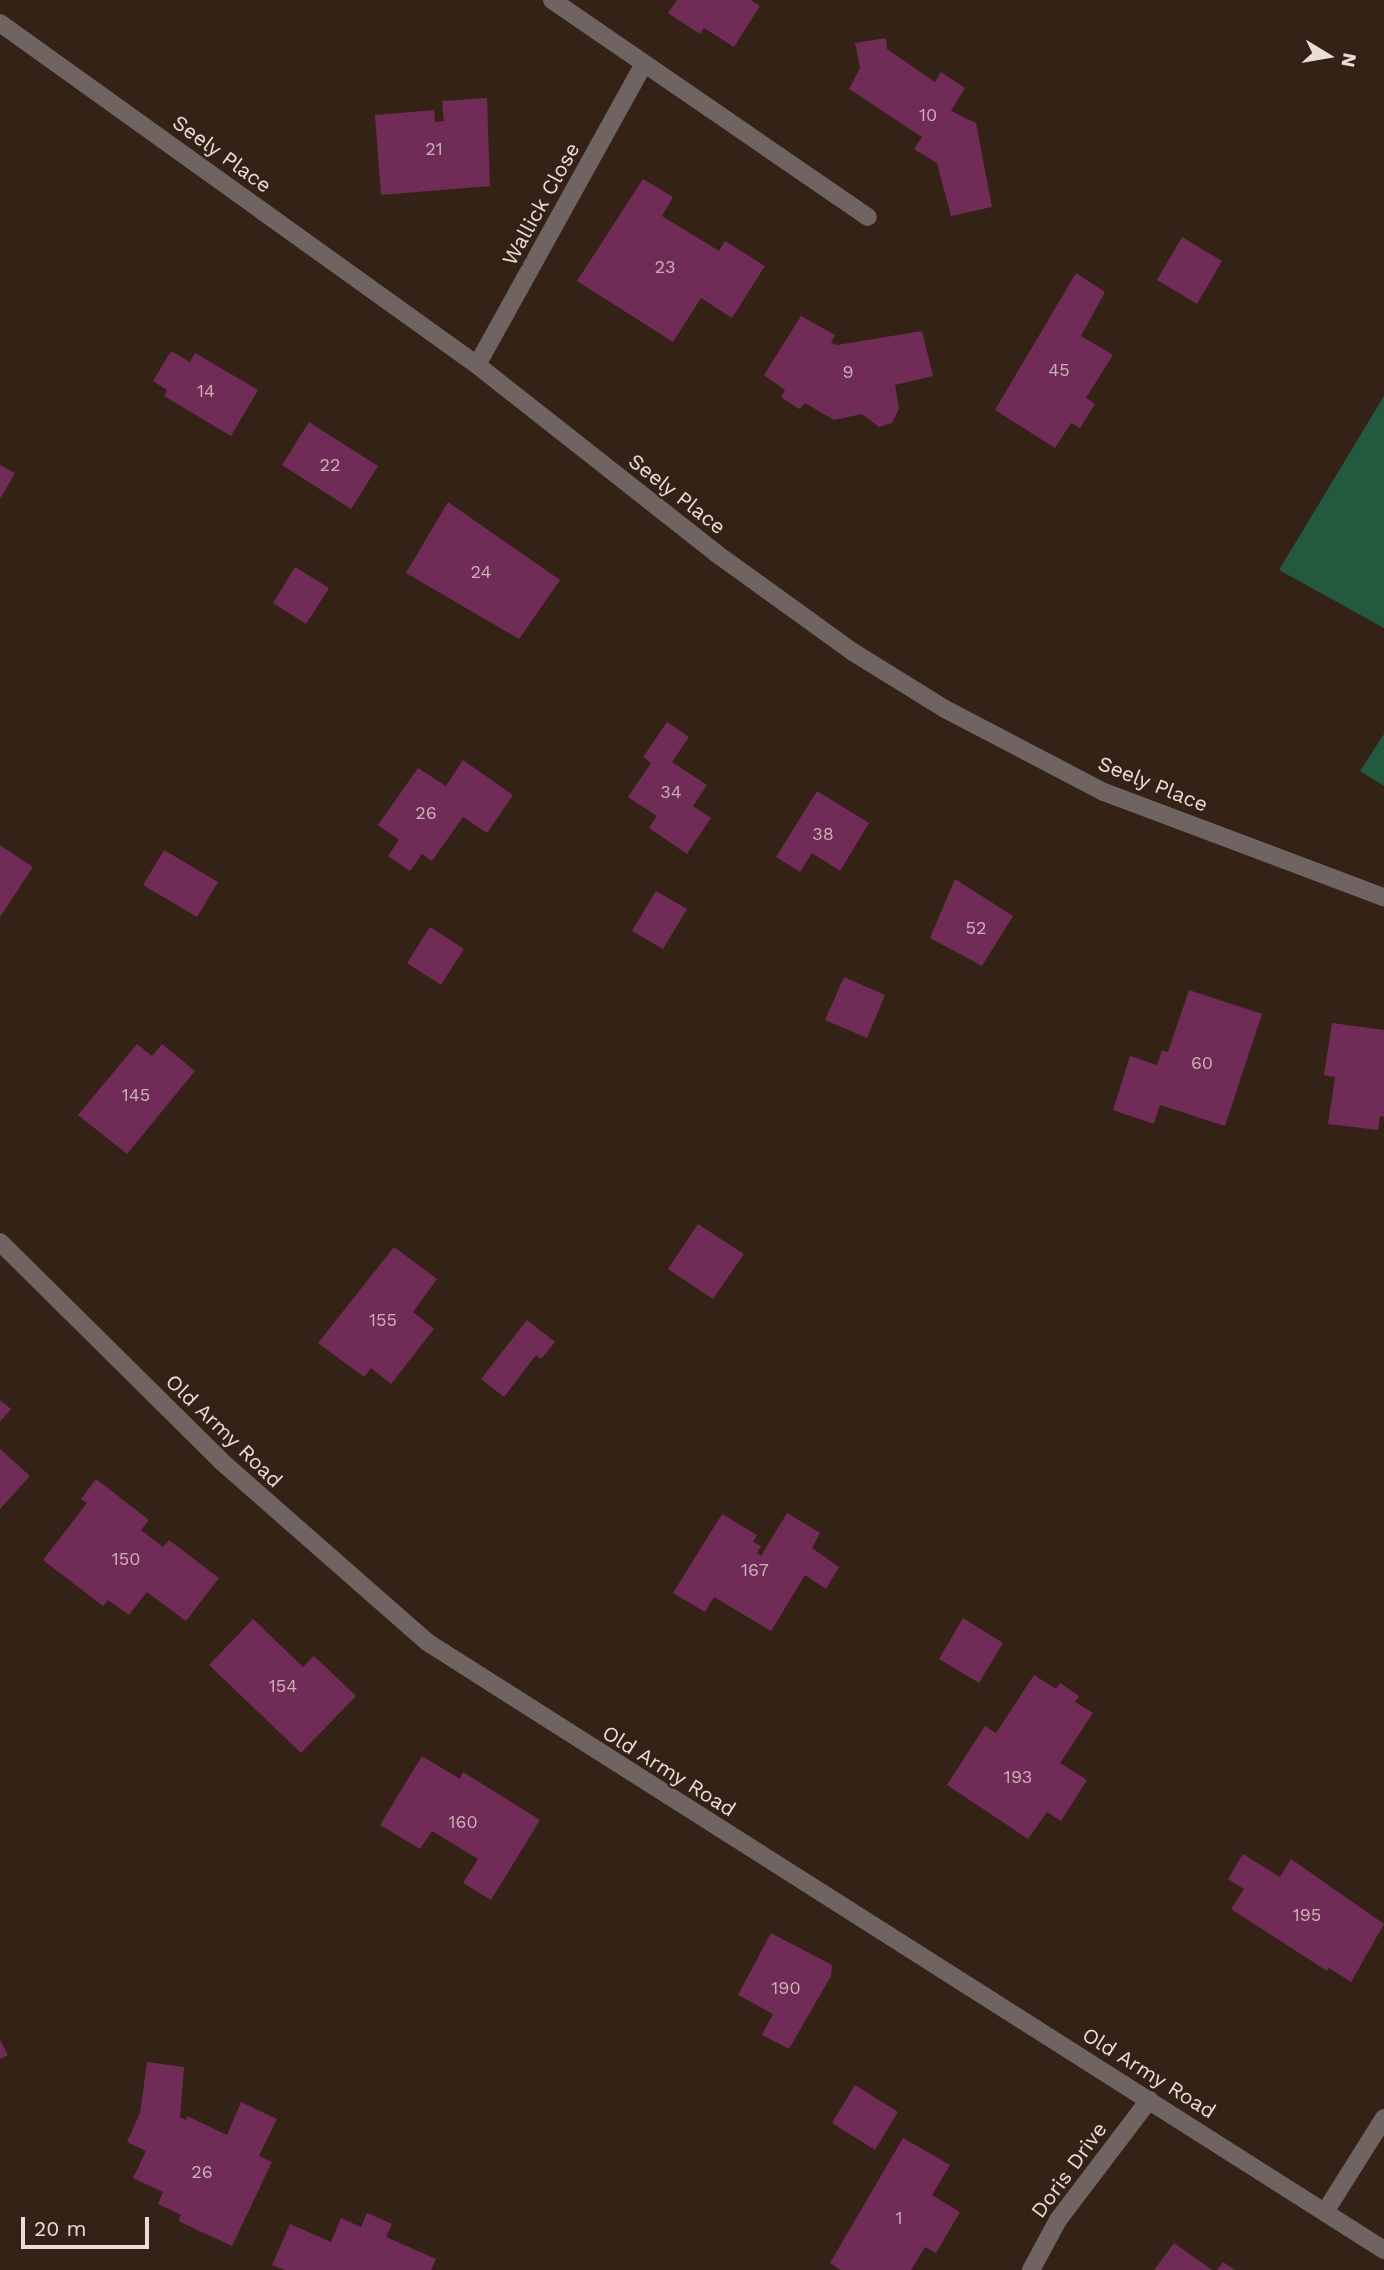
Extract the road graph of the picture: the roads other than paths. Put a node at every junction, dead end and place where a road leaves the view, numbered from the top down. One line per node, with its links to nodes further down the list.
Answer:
1 (552, 0): 3 (street)
2 (0, 23): 5 (street, Seely Place)
3 (644, 64): 4 (street); 5 (street, Wallick Close)
4 (868, 217)
5 (477, 365): 6 (street, Seely Place)
6 (1384, 897)
7 (0, 1242): 8 (street, Old Army Road)
8 (1149, 2100): 10 (street, Old Army Road); 12 (street, Doris Drive)
9 (1384, 2118): 10 (street)
10 (1325, 2213): 11 (street, Old Army Road)
11 (1384, 2250)
12 (1031, 2270)

